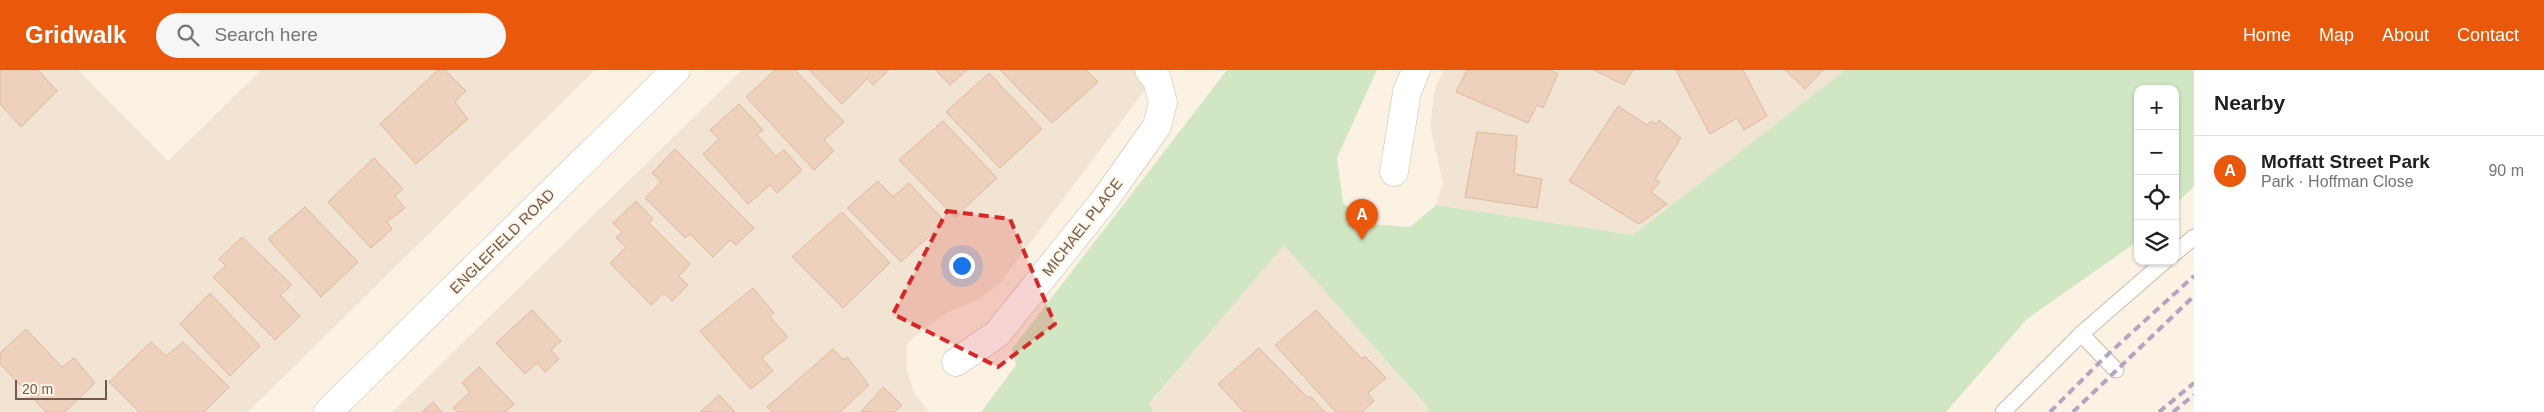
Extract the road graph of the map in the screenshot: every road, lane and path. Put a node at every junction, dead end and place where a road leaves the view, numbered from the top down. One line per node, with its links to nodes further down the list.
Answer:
1 (676, 70): 11 (main road, ENGLEFIELD ROAD)
2 (1148, 70): 9 (main road, MICHAEL PLACE)
3 (1416, 70): 4 (main road)
4 (1394, 172)
5 (2194, 236): 6 (lane)
6 (2179, 249)
7 (2160, 265): 8 (lane)
8 (2081, 334): 10 (lane); 12 (lane)
9 (956, 362)
10 (2116, 370)
11 (328, 412)
12 (2003, 412)

